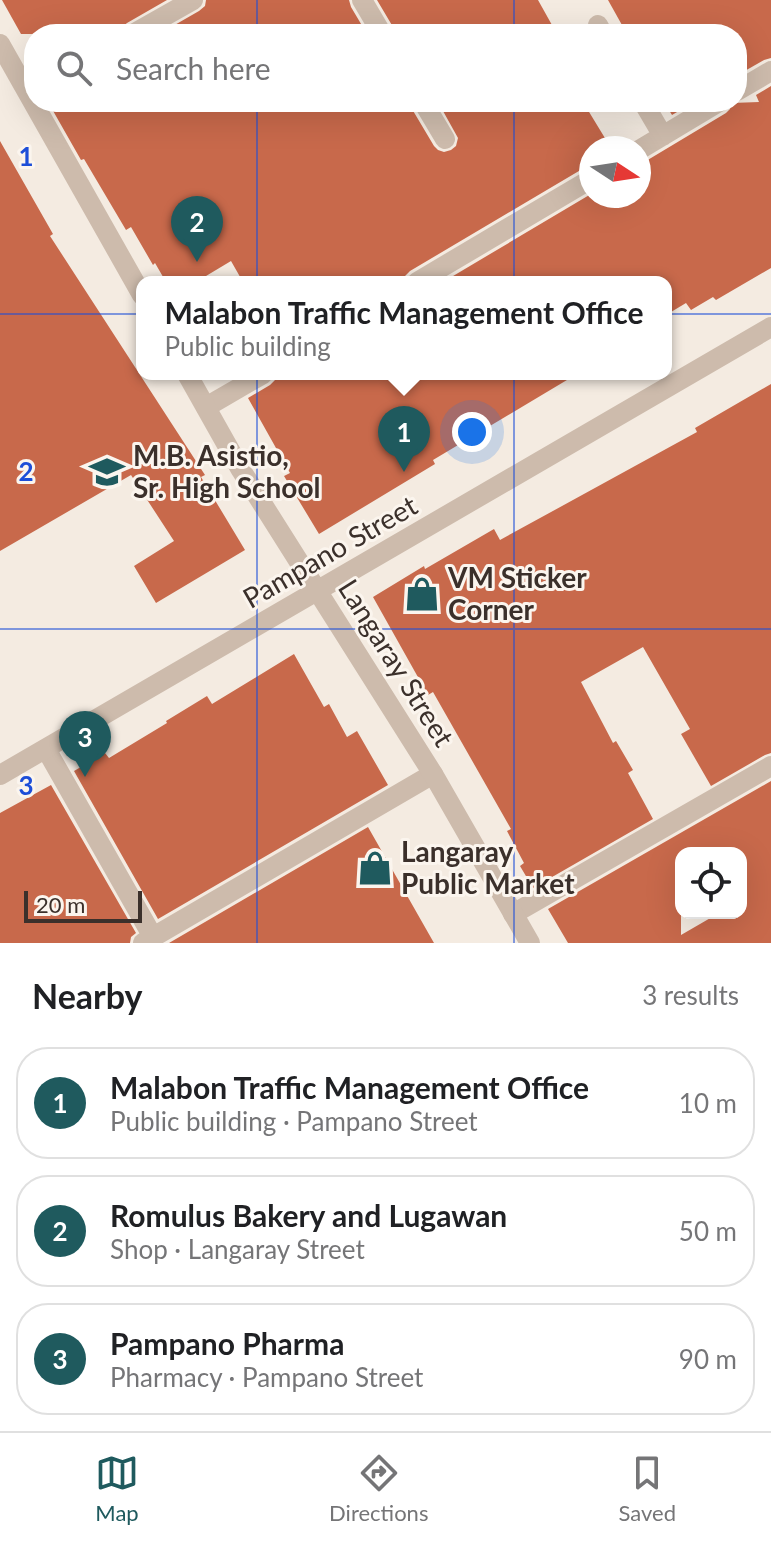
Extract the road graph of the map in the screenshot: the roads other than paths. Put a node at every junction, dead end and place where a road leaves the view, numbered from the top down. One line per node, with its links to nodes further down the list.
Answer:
1 (193, 0): 3 (street)
2 (362, 0): 4 (street)
3 (151, 24)
4 (376, 24)
5 (0, 44): 7 (street)
6 (771, 71): 8 (street)
7 (24, 82)
8 (747, 85)
9 (41, 112): 18 (street)
10 (429, 112): 14 (street)
11 (649, 112): 13 (street)
12 (703, 112): 13 (street)
13 (663, 136): 15 (street)
14 (445, 139)
15 (651, 143)
16 (579, 186): 17 (street)
17 (427, 276)
18 (136, 284)
19 (771, 327): 23 (street, Pampano Street)
20 (190, 380): 22 (street, Langaray Street)
21 (253, 380): 22 (street)
22 (206, 407): 23 (street, Langaray Street)
23 (318, 592): 24 (street, Pampano Street); 26 (street, Langaray Street)
24 (46, 749): 27 (street, Pampano Street); 29 (street)
25 (771, 766): 28 (street)
26 (433, 774): 28 (street, Langaray Street); 29 (street)
27 (0, 775)
28 (513, 914): 30 (street, Langaray Street)
29 (148, 940)
30 (530, 943)

